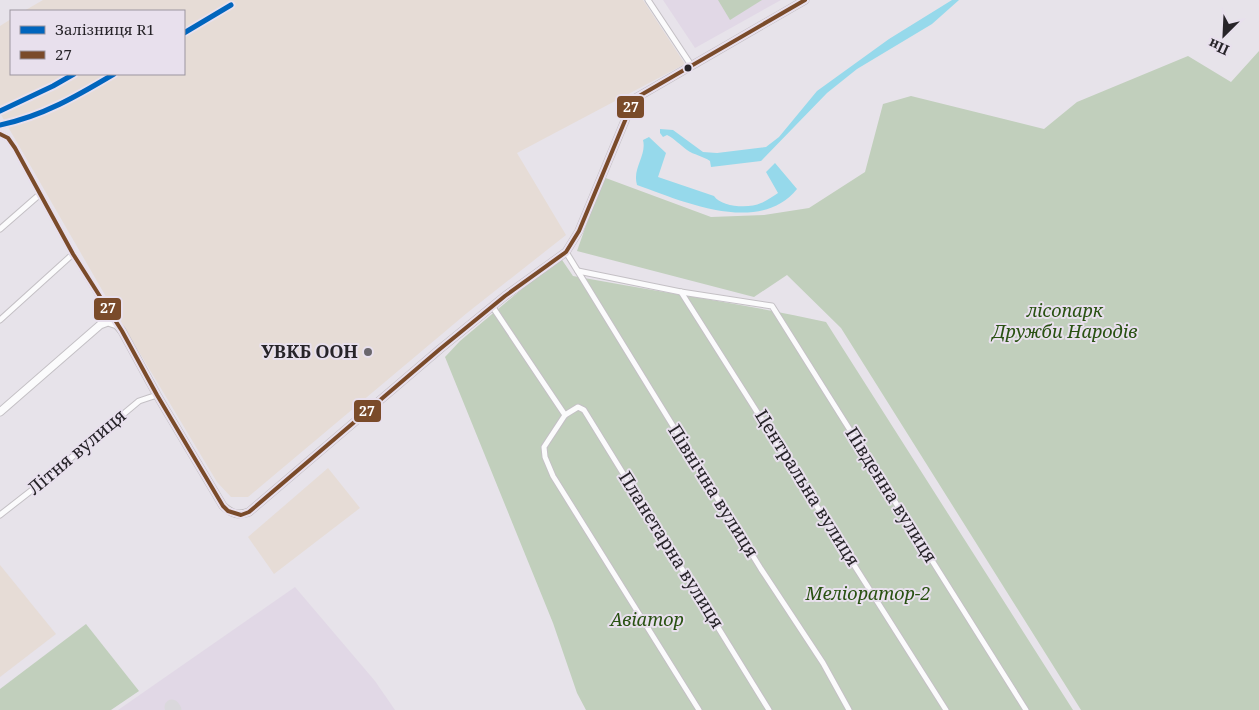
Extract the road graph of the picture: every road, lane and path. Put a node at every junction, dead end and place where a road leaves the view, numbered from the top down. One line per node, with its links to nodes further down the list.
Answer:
1 (648, 0): 3 (street)
2 (805, 0): 3 (street)
3 (691, 65): 7 (street)
4 (0, 134): 5 (street)
5 (39, 194): 6 (street); 8 (street)
6 (0, 229)
7 (566, 252): 9 (street, Північна вулиця); 11 (street)
8 (73, 254): 12 (street); 13 (street)
9 (578, 271): 10 (street); 20 (street, Північна вулиця)
10 (682, 292): 21 (street, Центральна вулиця); 22 (street, Південна вулиця)
11 (492, 306): 14 (street); 16 (street)
12 (0, 320)
13 (117, 325): 14 (street); 15 (street)
14 (157, 395): 17 (street, Літня вулиця)
15 (0, 412)
16 (565, 416): 18 (street); 19 (street, Планетарна вулиця)
17 (0, 515)
18 (699, 710)
19 (769, 710)
20 (849, 710)
21 (946, 710)
22 (1026, 710)

